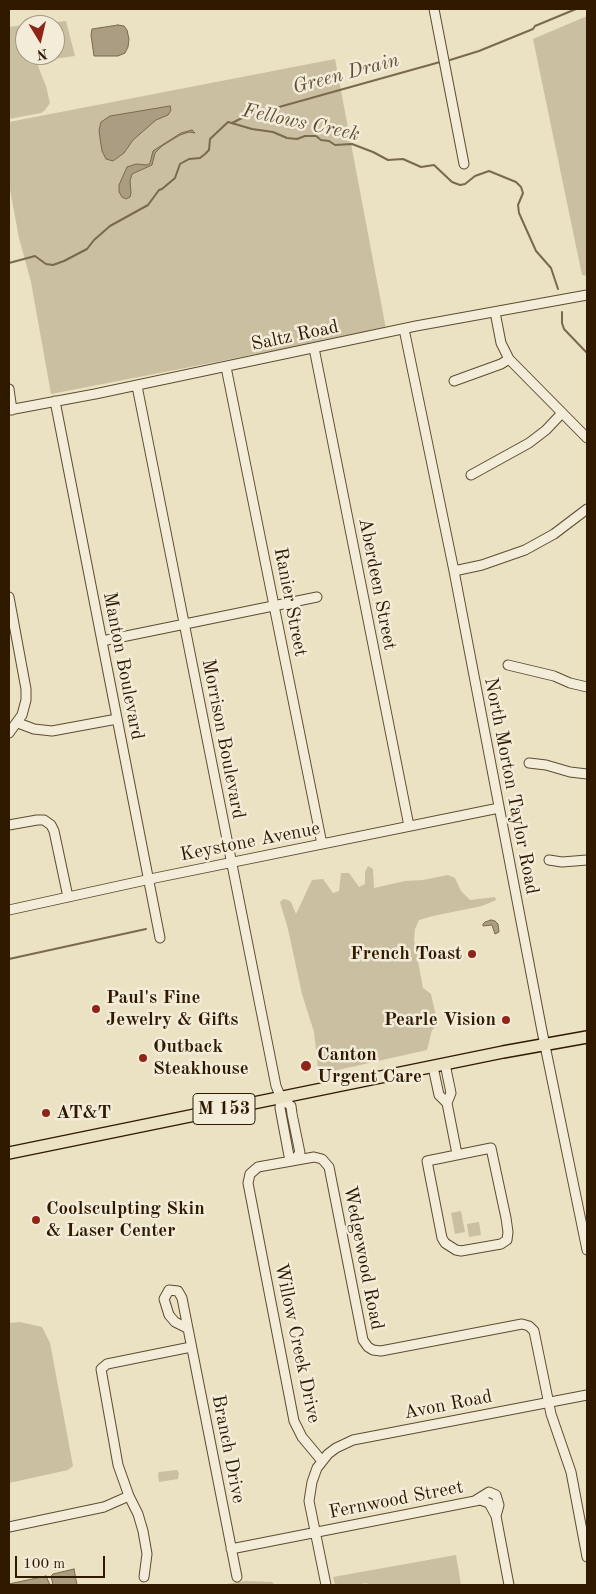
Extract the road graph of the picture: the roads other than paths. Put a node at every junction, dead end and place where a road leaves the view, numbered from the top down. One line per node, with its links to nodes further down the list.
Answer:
1 (434, 9): 2 (street)
2 (464, 164)
3 (587, 295): 4 (street, Saltz Road)
4 (495, 312): 5 (street, Saltz Road); 7 (street)
5 (404, 329): 6 (street, Saltz Road); 18 (street, North Morton Taylor Road)
6 (314, 348): 8 (street, Saltz Road); 33 (street, Aberdeen Street)
7 (509, 359): 9 (street); 14 (street)
8 (226, 367): 10 (street, Saltz Road); 21 (street, Ranier Street)
9 (454, 381)
10 (137, 386): 12 (street, Saltz Road); 22 (street, Morrison Boulevard)
11 (9, 389): 13 (street)
12 (55, 401): 13 (street, Saltz Road); 23 (street, Manton Boulevard)
13 (10, 410)
14 (562, 413): 15 (street); 16 (street)
15 (587, 438)
16 (471, 475)
17 (587, 509): 18 (street)
18 (454, 571): 31 (street, North Morton Taylor Road)
19 (318, 597): 21 (street)
20 (9, 600): 27 (street)
21 (274, 606): 22 (street); 34 (street, Ranier Street)
22 (184, 624): 23 (street); 37 (street, Morrison Boulevard)
23 (102, 641): 26 (street, Manton Boulevard)
24 (508, 665): 25 (street)
25 (587, 687)
26 (117, 719): 27 (street); 38 (street, Manton Boulevard)
27 (18, 723): 28 (street)
28 (9, 733)
29 (529, 763): 30 (street)
30 (587, 774)
31 (499, 808): 33 (street, Keystone Avenue); 43 (street, North Morton Taylor Road)
32 (9, 825): 39 (street)
33 (409, 826): 34 (street, Keystone Avenue)
34 (322, 844): 37 (street, Keystone Avenue)
35 (549, 860): 36 (street)
36 (587, 860)
37 (231, 862): 38 (street, Keystone Avenue); 46 (street, Morrison Boulevard)
38 (148, 879): 39 (street, Keystone Avenue); 41 (street, Manton Boulevard)
39 (68, 897): 40 (street, Keystone Avenue)
40 (9, 910)
41 (160, 938)
42 (587, 1037): 43 (main road, M 153)
43 (545, 1044): 44 (main road, M 153); 51 (street, North Morton Taylor Road)
44 (445, 1064): 45 (main road, M 153); 47 (street)
45 (433, 1067): 46 (main road, M 153); 47 (street)
46 (281, 1098): 48 (main road, M 153); 50 (street)
47 (447, 1103): 49 (street)
48 (9, 1154)
49 (457, 1154): 49 (street)
50 (294, 1160): 55 (street, Wedgewood Road); 56 (street, Willow Creek Drive)
51 (587, 1250)
52 (187, 1328): 53 (street, Branch Drive)
53 (191, 1347): 57 (street); 60 (street, Branch Drive)
54 (587, 1395): 55 (street, Avon Road)
55 (549, 1402): 56 (street, Avon Road); 61 (street, Wedgewood Road)
56 (322, 1461): 59 (street)
57 (130, 1496): 58 (street); 62 (street)
58 (9, 1527)
59 (315, 1532): 60 (street, Fernwood Street); 64 (street); 65 (street, Fernwood Street)
60 (231, 1549): 63 (street, Branch Drive)
61 (587, 1557)
62 (144, 1577)
63 (237, 1577)
64 (326, 1585)
65 (509, 1585)

